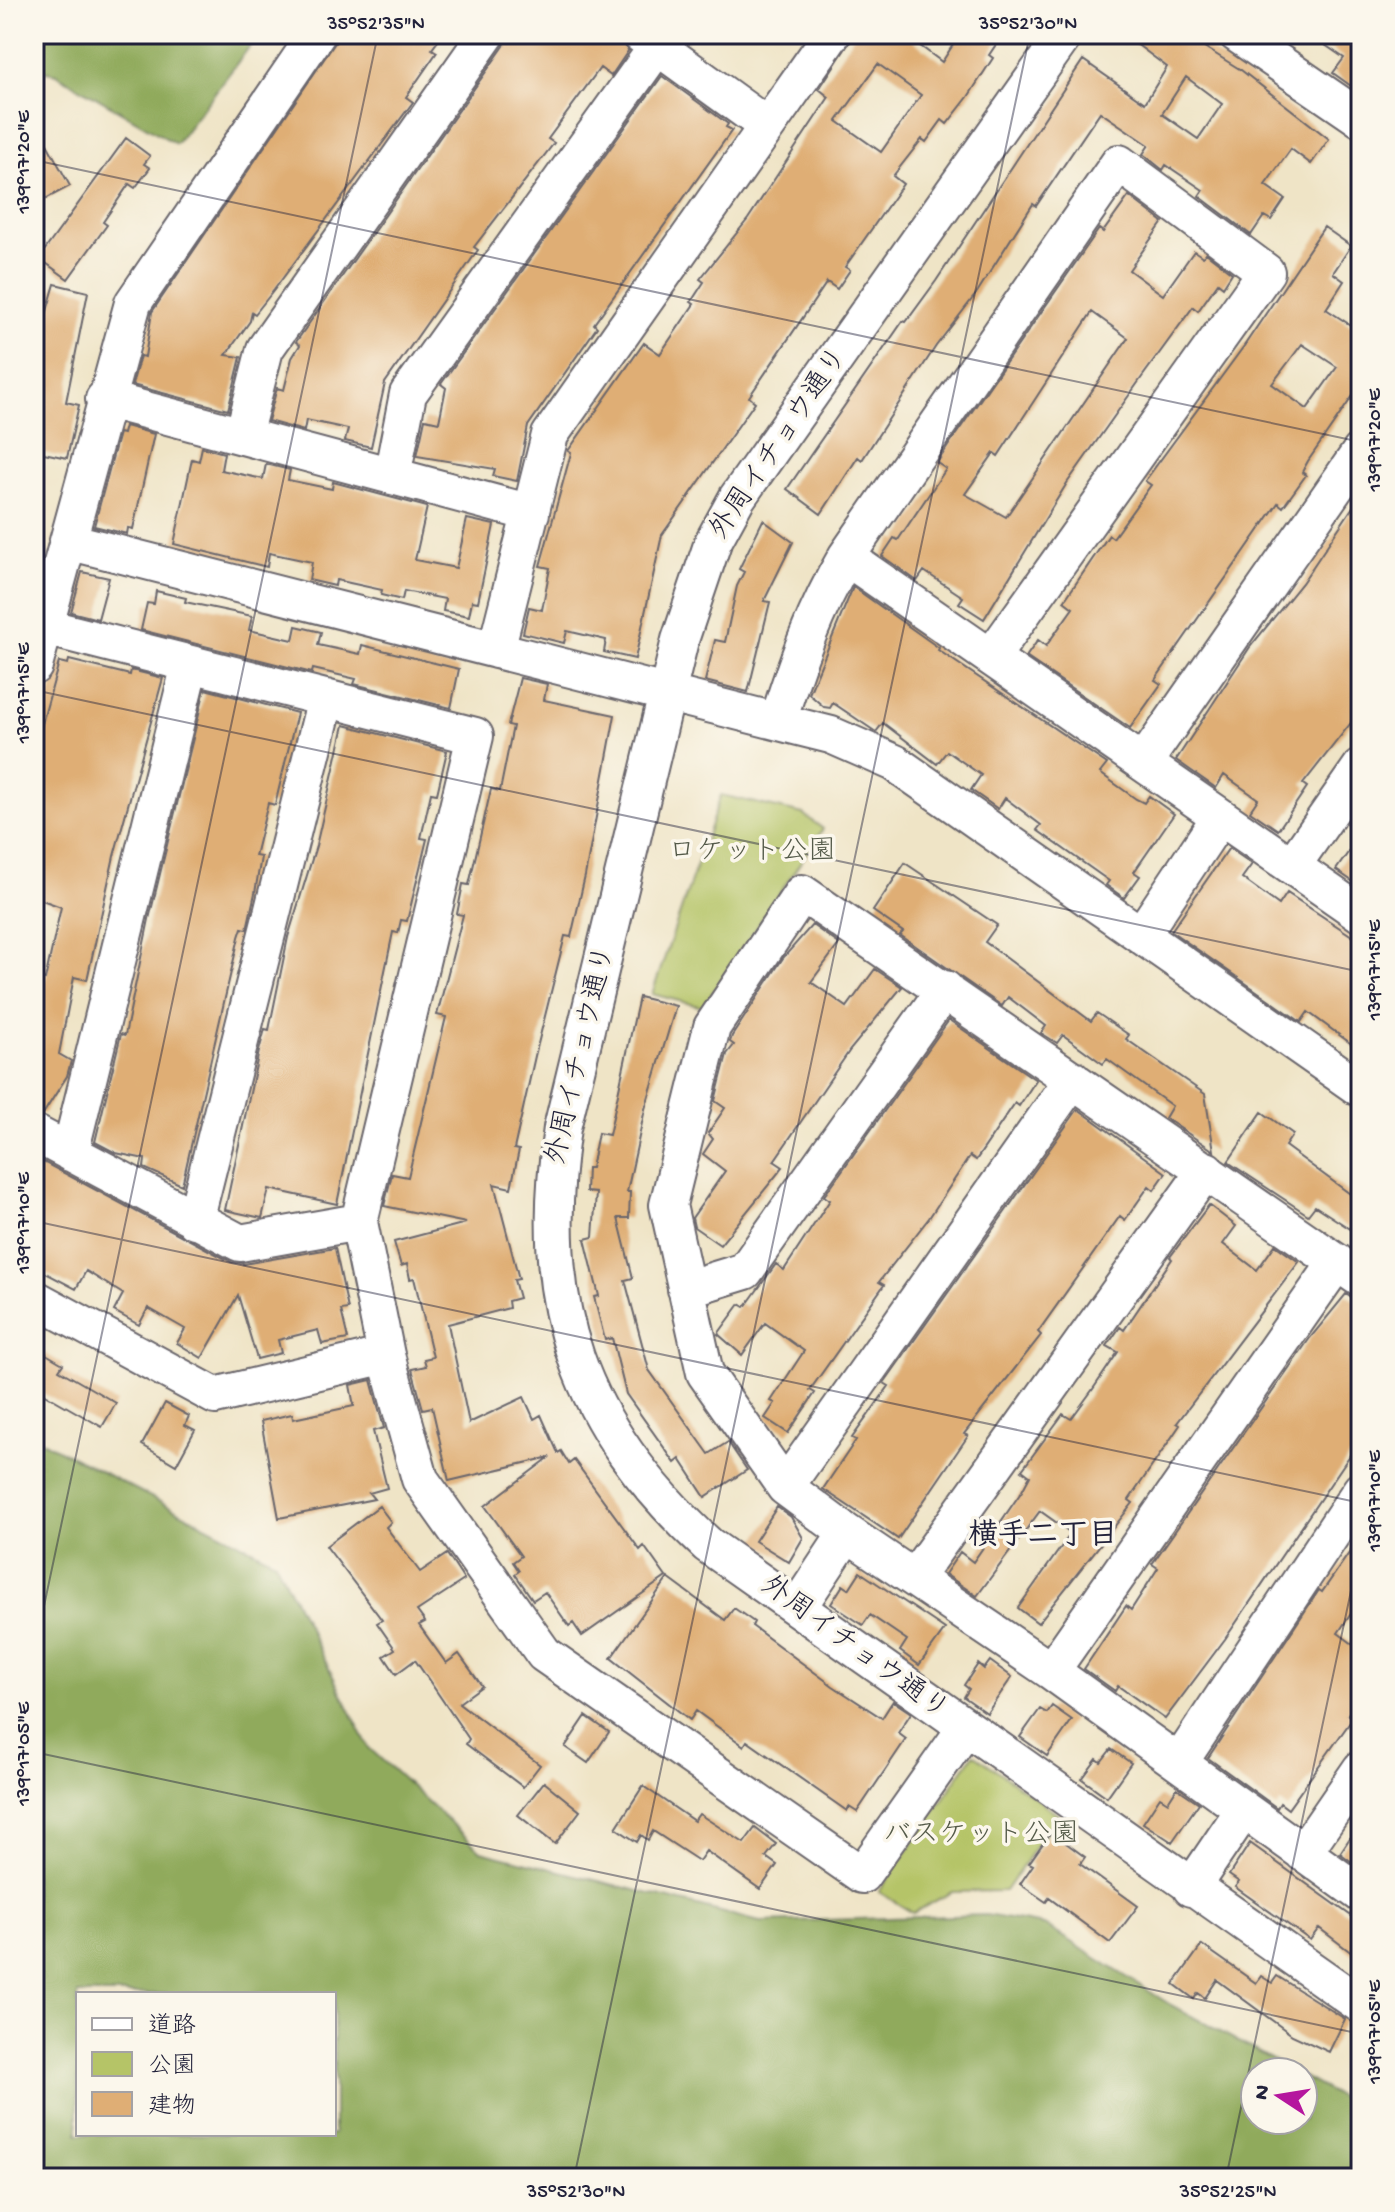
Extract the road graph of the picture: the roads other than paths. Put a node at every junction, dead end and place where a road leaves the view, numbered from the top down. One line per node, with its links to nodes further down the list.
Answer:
1 (317, 34): 9 (street)
2 (487, 34): 10 (street)
3 (832, 34): 8 (street)
4 (1065, 34): 21 (street, 外周イチョウ通り)
5 (1237, 34): 7 (street)
6 (649, 40): 8 (street); 12 (street)
7 (1361, 119)
8 (767, 126): 13 (street)
9 (104, 399): 10 (street); 14 (street)
10 (243, 436): 12 (street)
11 (1361, 451): 24 (street)
12 (392, 476): 13 (street)
13 (531, 513): 17 (street)
14 (68, 541): 16 (street); 17 (street)
15 (846, 557): 18 (street); 18 (street); 23 (street)
16 (45, 627): 19 (street); 20 (street)
17 (496, 650): 21 (street)
18 (992, 656): 24 (street)
19 (190, 664): 22 (street); 34 (street)
20 (34, 666)
21 (667, 694): 23 (street); 46 (street, 外周イチョウ通り)
22 (326, 698): 36 (street); 37 (street)
23 (778, 721): 29 (street)
24 (1144, 762): 26 (street)
25 (1361, 767): 27 (street)
26 (1220, 817): 27 (street); 29 (street)
27 (1292, 866): 28 (street)
28 (1361, 914)
29 (1142, 934): 32 (street)
30 (945, 989): 31 (street); 39 (street); 39 (street)
31 (1073, 1079): 35 (street); 42 (street)
32 (1361, 1089)
33 (34, 1133): 34 (street)
34 (70, 1153): 36 (street)
35 (1206, 1170): 38 (street); 45 (street)
36 (195, 1221): 37 (street)
37 (359, 1222): 41 (street)
38 (1349, 1270): 47 (street)
39 (686, 1289): 42 (street)
40 (34, 1298): 41 (street)
41 (386, 1355): 48 (street)
42 (785, 1487): 44 (street)
43 (1361, 1490): 49 (street)
44 (847, 1533): 45 (street); 46 (street)
45 (915, 1577): 47 (street)
46 (798, 1607): 48 (street, 外周イチョウ通り)
47 (1051, 1671): 49 (street)
48 (965, 1729): 53 (street, 外周イチョウ通り)
49 (1179, 1763): 51 (street)
50 (1361, 1769): 52 (street)
51 (1243, 1811): 52 (street); 53 (street)
52 (1303, 1853): 54 (street)
53 (1191, 1888): 55 (street, 外周イチョウ通り)
54 (1361, 1894)
55 (1361, 2005)

